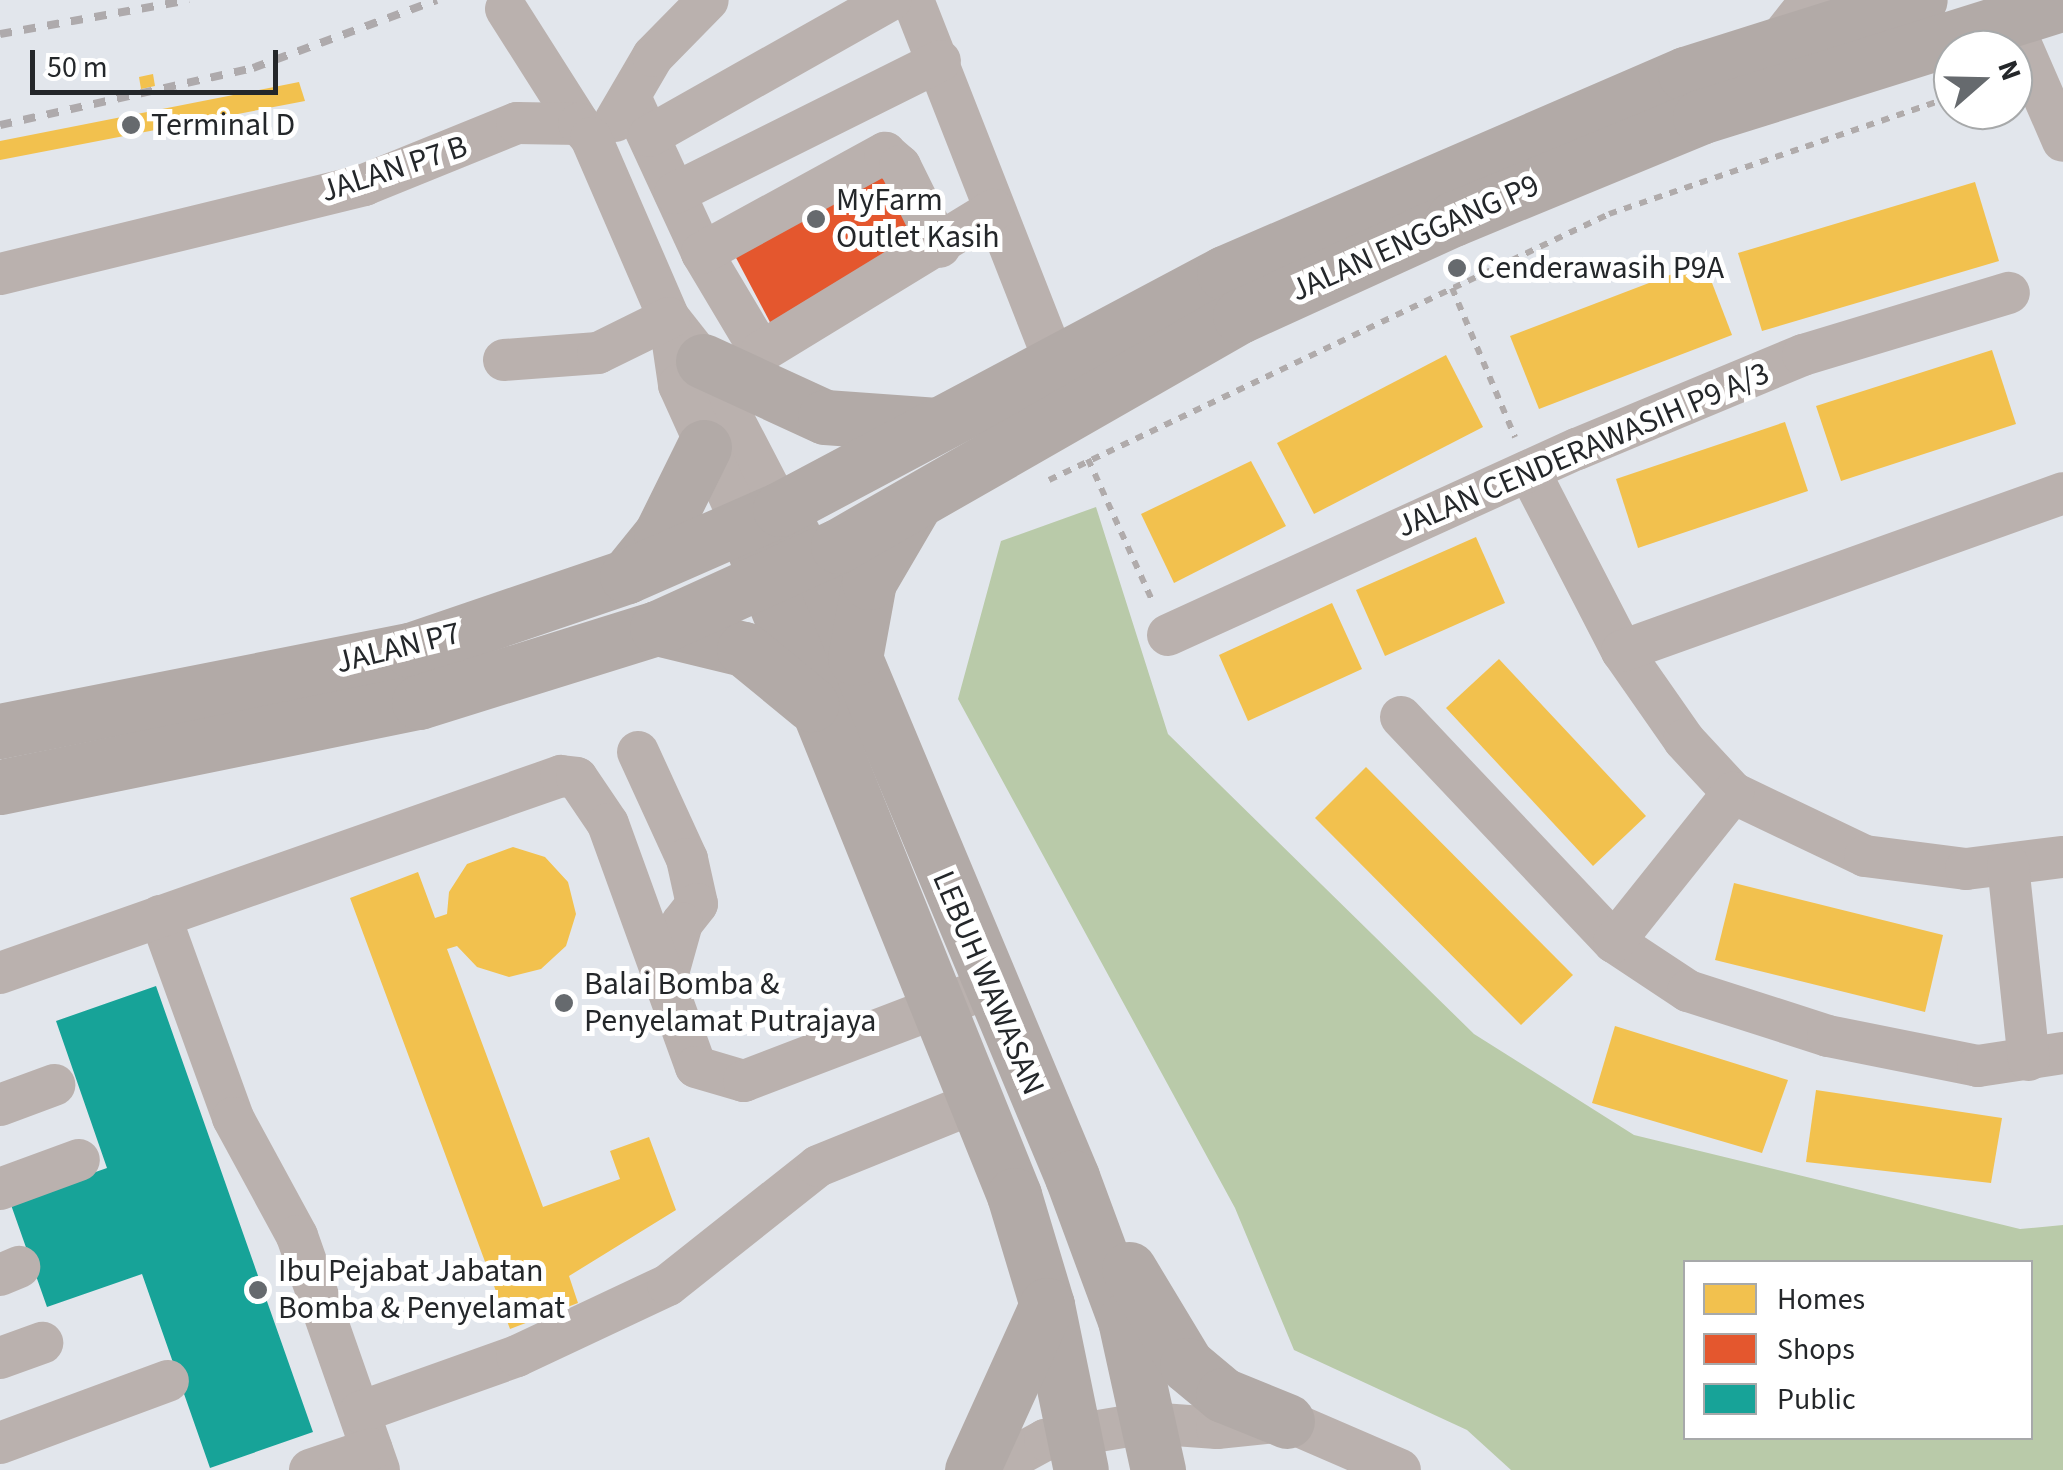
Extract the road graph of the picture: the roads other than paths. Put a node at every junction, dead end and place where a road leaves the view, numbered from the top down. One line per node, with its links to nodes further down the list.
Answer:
1 (708, 0): 11 (street)
2 (890, 0): 11 (street)
3 (913, 0): 10 (street)
4 (1811, 0): 9 (street)
5 (1920, 0): 9 (main road, JALAN ENGGANG P9)
6 (2063, 3): 8 (main road, JALAN ENGGANG P9)
7 (506, 9): 12 (street)
8 (2009, 17): 13 (street); 29 (main road, JALAN ENGGANG P9)
9 (1777, 44): 24 (main road, JALAN ENGGANG P9)
10 (940, 61): 14 (street); 17 (street)
11 (640, 118): 12 (street); 15 (street)
12 (585, 131): 20 (street, JALAN P7 B); 22 (street)
13 (2063, 141)
14 (766, 146): 15 (street); 16 (street)
15 (675, 194): 19 (street)
16 (793, 202): 18 (street); 19 (street)
17 (994, 210): 18 (street); 24 (street)
18 (940, 247): 19 (street)
19 (702, 253)
20 (0, 274)
21 (2009, 293): 27 (street, JALAN CENDERAWASIH P9 A/3)
22 (669, 318): 23 (street); 26 (street)
23 (703, 362): 25 (main road); 30 (street)
24 (1055, 363): 25 (main road, JALAN ENGGANG P9)
25 (938, 424): 30 (main road, JALAN P7)
26 (704, 447): 30 (street); 32 (main road)
27 (1529, 471): 34 (street, JALAN CENDERAWASIH P9 A/3); 35 (street)
28 (2063, 493): 35 (street)
29 (915, 502): 31 (main road, JALAN ENGGANG P9); 36 (main road)
30 (761, 518): 31 (main road, LEBUH WAWASAN); 32 (main road, JALAN P7)
31 (787, 568): 33 (main road, JALAN P7); 36 (main road, LEBUH WAWASAN); 37 (main road, LEBUH WAWASAN)
32 (627, 576): 39 (main road, JALAN P7)
33 (657, 628): 37 (main road); 41 (main road, JALAN P7)
34 (1168, 635)
35 (1622, 651): 42 (street)
36 (855, 658): 49 (main road, LEBUH WAWASAN)
37 (818, 711): 50 (main road, LEBUH WAWASAN)
38 (1401, 716): 46 (street)
39 (0, 730)
40 (638, 752): 48 (street)
41 (0, 787)
42 (1733, 792): 44 (street); 46 (street)
43 (2063, 857): 44 (street)
44 (2008, 864): 51 (street)
45 (160, 916): 47 (street); 48 (street); 63 (street)
46 (1614, 942): 51 (street)
47 (0, 973)
48 (666, 984): 50 (street)
49 (988, 988): 50 (street); 56 (main road, LEBUH WAWASAN)
50 (935, 1008): 53 (main road, LEBUH WAWASAN)
51 (2046, 1057)
52 (54, 1085): 54 (street)
53 (974, 1102): 58 (main road, LEBUH WAWASAN); 63 (street)
54 (0, 1105)
55 (80, 1160): 57 (street)
56 (1072, 1177): 62 (main road); 65 (main road, LEBUH WAWASAN)
57 (0, 1189)
58 (1048, 1306): 66 (main road, LEBUH WAWASAN); 69 (main road)
59 (42, 1343): 60 (street)
60 (0, 1358)
61 (168, 1381): 64 (street)
62 (1287, 1422): 65 (street); 71 (street)
63 (370, 1444): 68 (street)
64 (0, 1445): 67 (street)
65 (1153, 1446): 66 (street)
66 (1077, 1453): 70 (street)
67 (8, 1470)
68 (310, 1470)
69 (972, 1470)
70 (990, 1470)
71 (1400, 1470)

